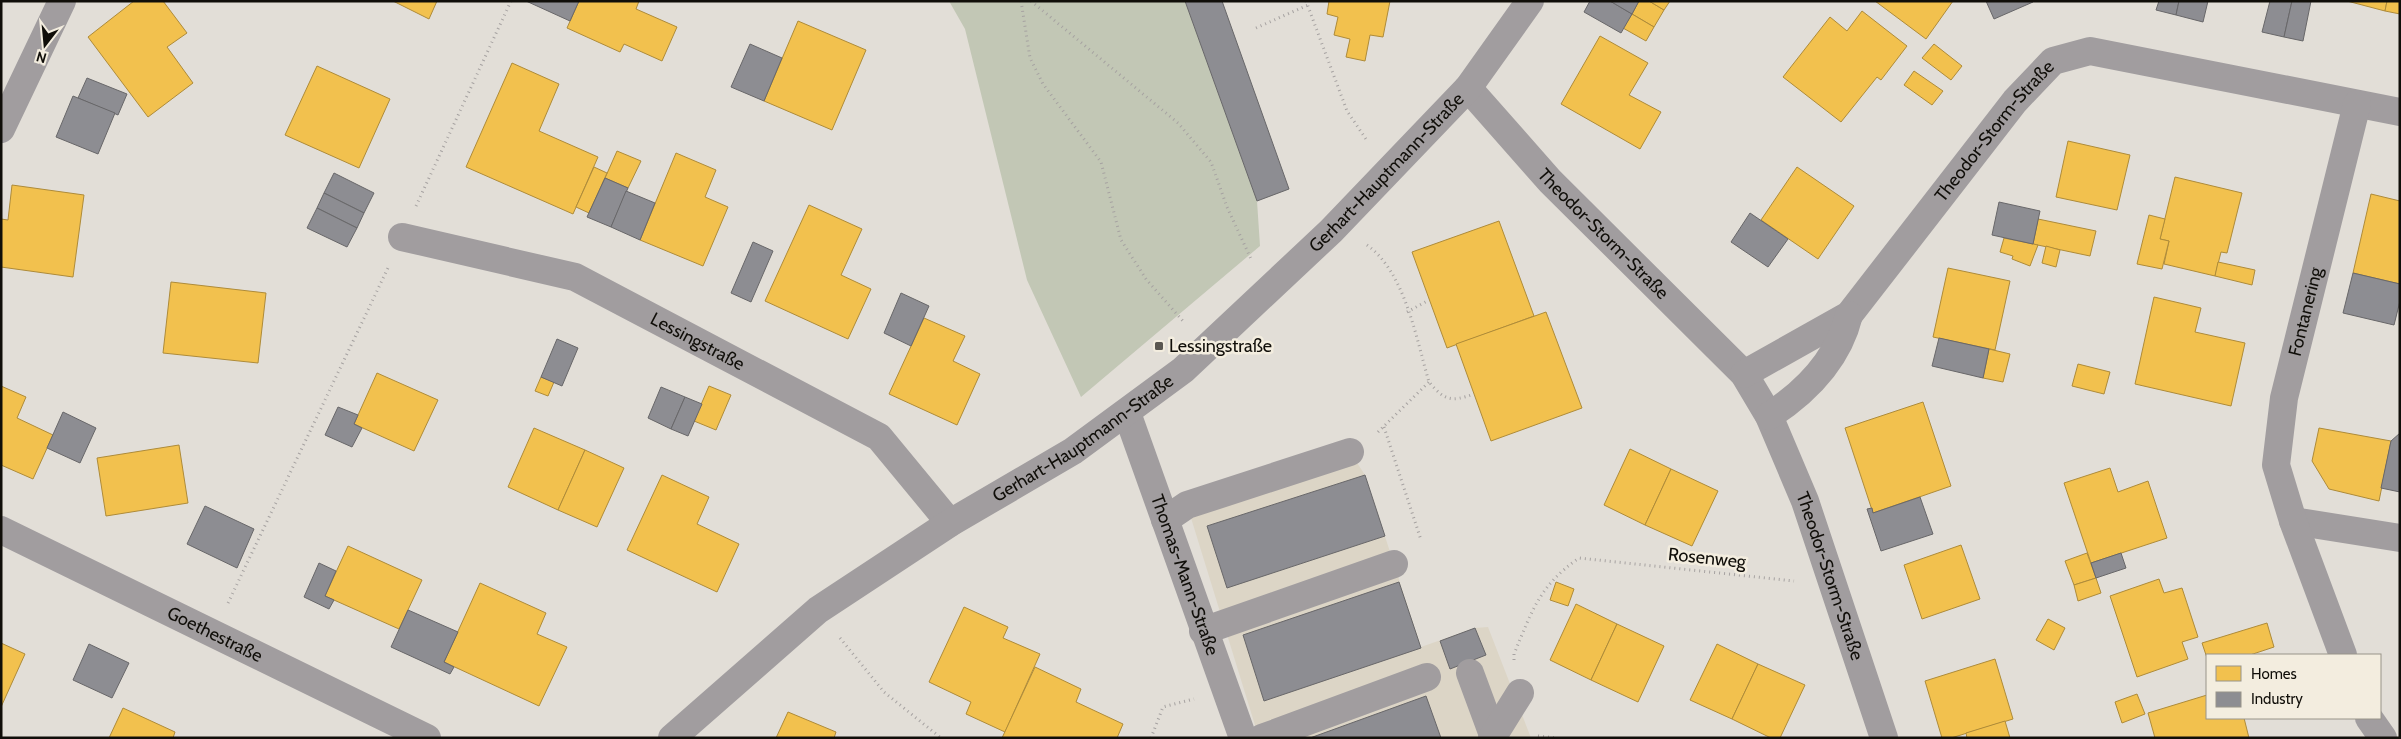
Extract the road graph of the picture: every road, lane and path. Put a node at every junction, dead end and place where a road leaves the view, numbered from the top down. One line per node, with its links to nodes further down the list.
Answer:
1 (62, 1): 11 (street)
2 (511, 1): 14 (path)
3 (1021, 1): 19 (path)
4 (1031, 1): 15 (path)
5 (1530, 1): 8 (street, Gerhart-Hauptmann-Straße)
6 (1307, 3): 7 (path); 12 (path)
7 (1256, 28)
8 (1468, 88): 12 (street, Gerhart-Hauptmann-Straße); 20 (street, Theodor-Storm-Straße)
9 (2357, 104): 10 (street, Theodor-Storm-Straße); 18 (street, Theodor-Storm-Straße); 28 (street, Fontanering)
10 (2400, 112)
11 (1, 129)
12 (1389, 171): 13 (street, Gerhart-Hauptmann-Straße)
13 (1341, 221): 15 (street, Gerhart-Hauptmann-Straße); 17 (path)
14 (402, 237): 29 (street, Lessingstraße); 36 (path)
15 (1267, 294): 19 (street, Gerhart-Hauptmann-Straße)
16 (1429, 300): 17 (path)
17 (1407, 312): 21 (path)
18 (1849, 316): 20 (street, Theodor-Storm-Straße); 24 (street, Theodor-Storm-Straße)
19 (1207, 347): 23 (street, Gerhart-Hauptmann-Straße)
20 (1744, 374): 24 (street, Theodor-Storm-Straße)
21 (1429, 382): 22 (path); 25 (path)
22 (1474, 394)
23 (1127, 413): 27 (street, Thomas-Mann-Straße); 29 (street, Gerhart-Hauptmann-Straße)
24 (1769, 416): 33 (street, Theodor-Storm-Straße)
25 (1384, 427): 26 (path); 32 (path)
26 (1350, 452): 27 (street)
27 (1165, 520): 35 (street, Thomas-Mann-Straße)
28 (2293, 521): 31 (street); 37 (street, Fontanering)
29 (950, 523): 34 (street, Gerhart-Hauptmann-Straße)
30 (1, 530): 36 (street, Goethestraße)
31 (2400, 538)
32 (1394, 564): 35 (street)
33 (1832, 585): 41 (path, Rosenweg); 52 (street, Theodor-Storm-Straße)
34 (818, 610): 46 (street, Gerhart-Hauptmann-Straße); 47 (path)
35 (1203, 631): 40 (street, Thomas-Mann-Straße)
36 (212, 632): 45 (street, Goethestraße)
37 (2343, 654)
38 (1470, 673): 43 (street)
39 (1427, 677): 50 (street)
40 (1225, 691): 48 (path); 49 (street, Thomas-Mann-Straße)
41 (1520, 693): 43 (street); 44 (path)
42 (2370, 719): 53 (street)
43 (1493, 736)
44 (1539, 737): 51 (path)
45 (427, 738)
46 (672, 738)
47 (941, 738)
48 (1151, 738)
49 (1243, 738)
50 (1262, 738)
51 (1557, 738)
52 (1884, 738)
53 (2383, 738)

